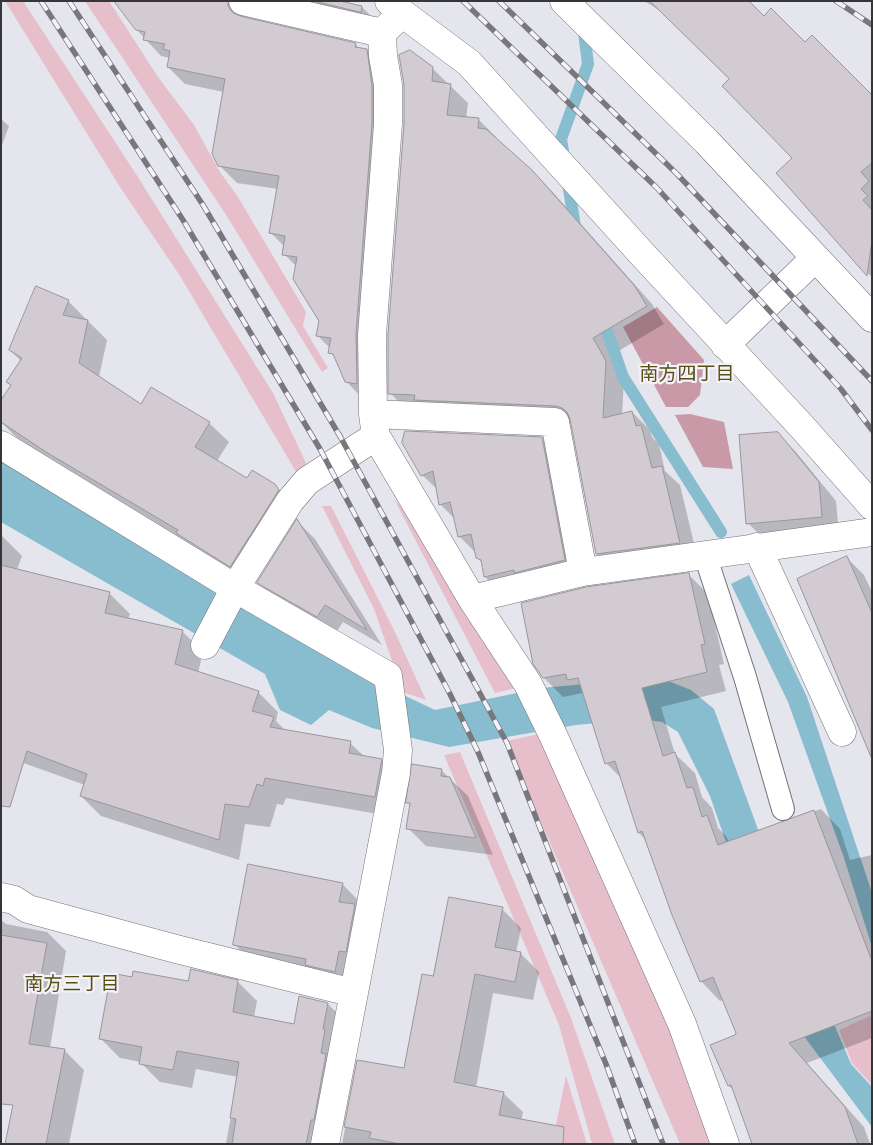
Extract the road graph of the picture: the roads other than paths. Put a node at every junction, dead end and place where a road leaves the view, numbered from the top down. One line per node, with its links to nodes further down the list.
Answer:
1 (243, 1): 4 (street)
2 (566, 3): 5 (street)
3 (396, 7): 4 (street); 7 (street)
4 (382, 33): 8 (street)
5 (815, 258): 6 (street); 7 (street)
6 (872, 318)
7 (725, 344): 10 (street)
8 (374, 425): 14 (street); 15 (street); 16 (street)
9 (1, 445): 15 (street)
10 (872, 506)
11 (872, 532): 12 (street)
12 (757, 547): 13 (street); 18 (street)
13 (706, 555): 14 (street); 19 (lane)
14 (583, 572): 16 (street)
15 (234, 591): 17 (street); 21 (street)
16 (472, 599): 23 (street)
17 (206, 644)
18 (842, 732)
19 (783, 809)
20 (1, 897): 21 (street)
21 (354, 993): 22 (street)
22 (325, 1144)
23 (725, 1144)

